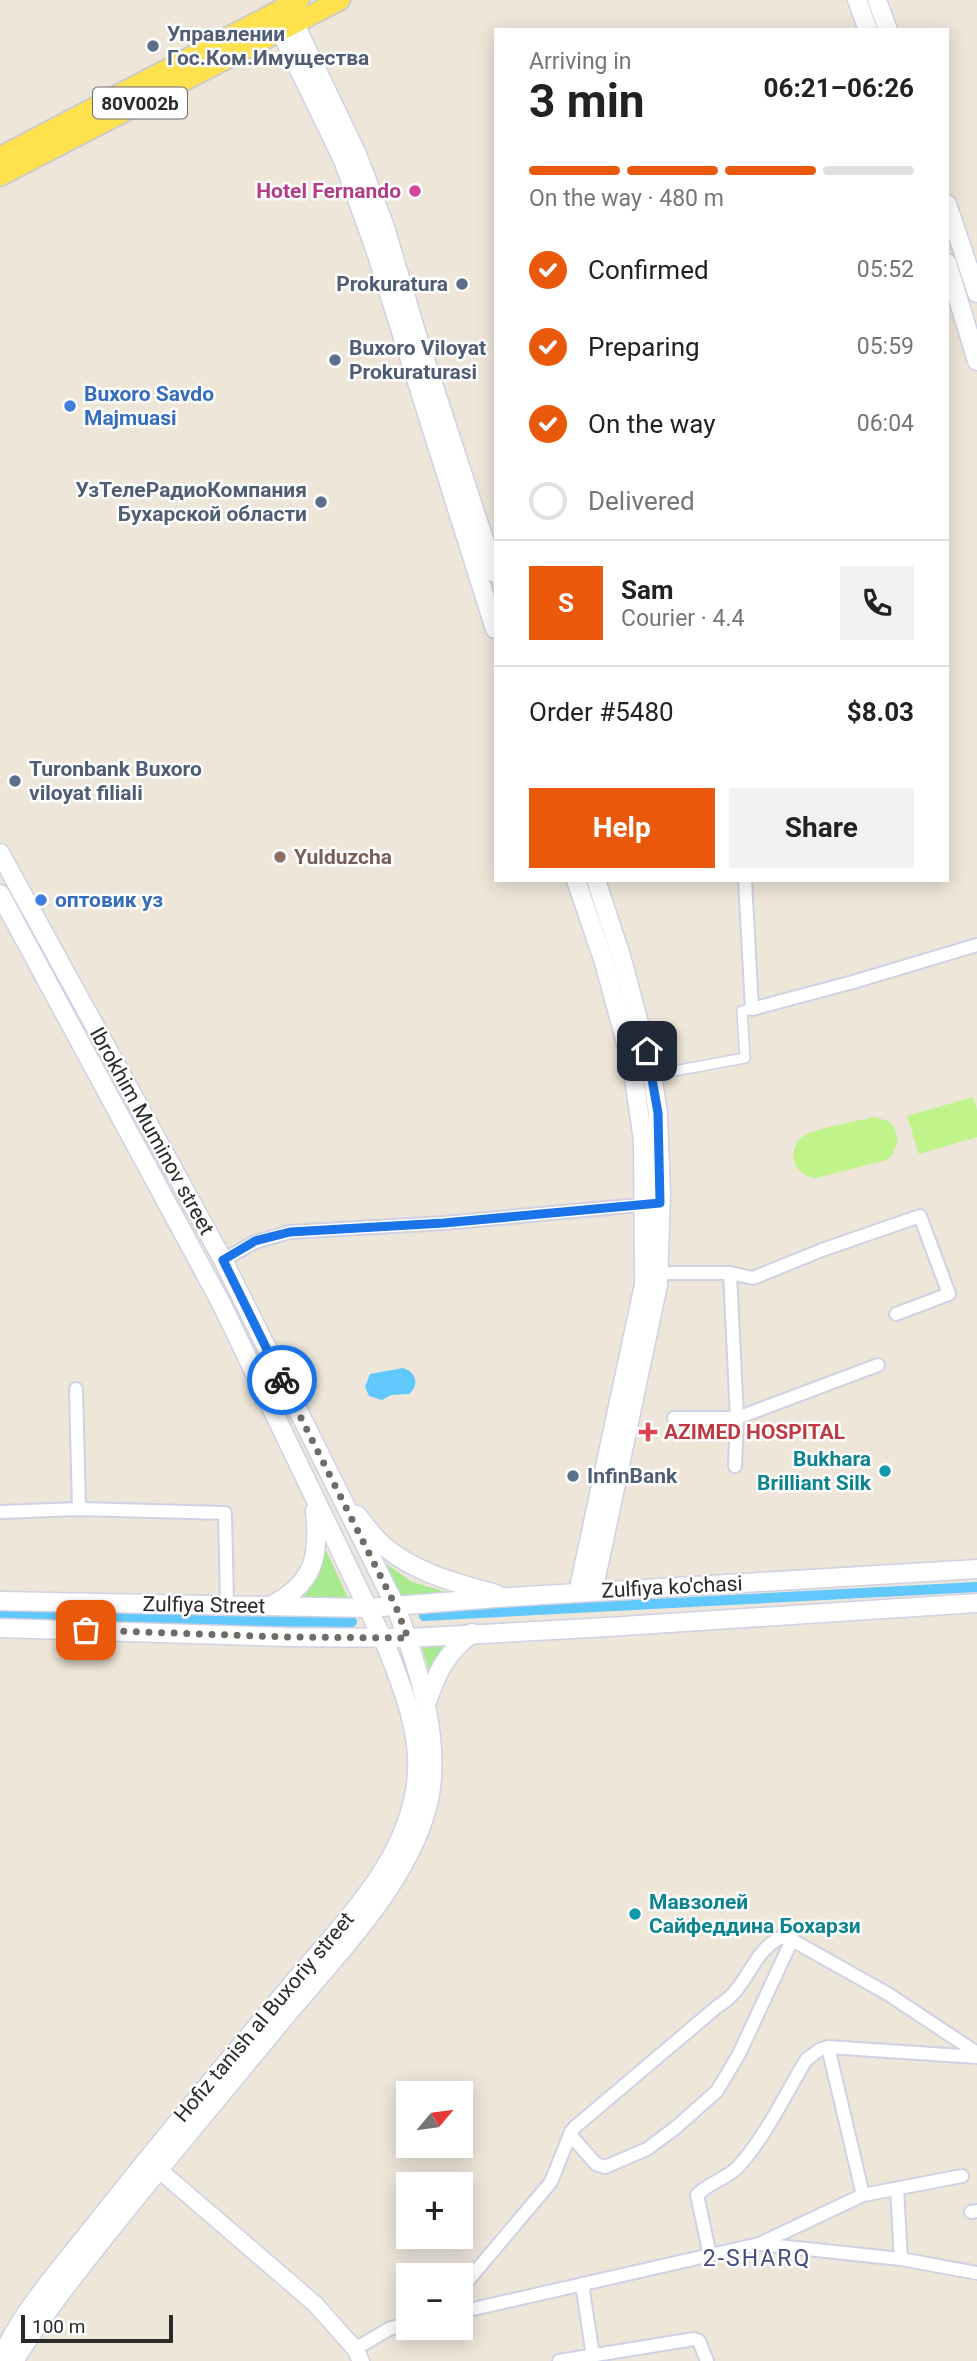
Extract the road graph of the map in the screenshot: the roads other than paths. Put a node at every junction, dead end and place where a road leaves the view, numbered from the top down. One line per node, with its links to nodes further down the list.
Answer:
1 (340, 0): 4 (main road)
2 (857, 0): 5 (main road)
3 (877, 0): 6 (main road)
4 (283, 11): 7 (main road, 80V002b); 8 (main road, 80V002b); 13 (main road)
5 (866, 28)
6 (887, 28)
7 (0, 157)
8 (0, 176)
9 (949, 210): 11 (main road)
10 (949, 270): 12 (main road)
11 (977, 293)
12 (977, 361)
13 (457, 483): 14 (main road); 15 (main road)
14 (494, 571)
15 (494, 625)
16 (0, 853): 25 (main road, Ibrokhim Muminov street)
17 (577, 882): 24 (main road)
18 (597, 882): 23 (main road)
19 (745, 882): 22 (street)
20 (0, 894): 29 (main road, Ibrokhim Muminov street)
21 (977, 945): 22 (street)
22 (752, 1009): 23 (street)
23 (652, 1074): 24 (main road)
24 (651, 1204): 25 (street); 27 (main road)
25 (223, 1260): 28 (main road, Ibrokhim Muminov street)
26 (730, 1272): 27 (street); 30 (street); 34 (street)
27 (654, 1281): 41 (main road)
28 (240, 1294): 29 (main road); 36 (main road, Ibrokhim Muminov street)
29 (221, 1303): 37 (main road, Ibrokhim Muminov street)
30 (896, 1314)
31 (878, 1365): 34 (street)
32 (76, 1389): 38 (street)
33 (674, 1418): 34 (street)
34 (737, 1419): 35 (street)
35 (734, 1466)
36 (338, 1493): 42 (main road); 47 (main road, Ibrokhim Muminov street)
37 (314, 1497): 46 (main road); 48 (main road, Ibrokhim Muminov street)
38 (79, 1509): 39 (street); 45 (street)
39 (0, 1512)
40 (977, 1570): 41 (main road, Zulfiya ko'chasi)
41 (586, 1592): 42 (main road, Zulfiya ko'chasi)
42 (510, 1597): 47 (main road, Zulfiya ko'chasi)
43 (0, 1601): 45 (main road, Zulfiya Street)
44 (977, 1603): 50 (main road, Zulfiya ko'chasi)
45 (227, 1604): 46 (main road, Zulfiya Street)
46 (270, 1606): 48 (main road, Zulfiya Street)
47 (396, 1607): 48 (main road, Zulfiya ko'chasi); 52 (main road, Ibrokhim Muminov street)
48 (367, 1608): 51 (main road, Ibrokhim Muminov street)
49 (0, 1628): 51 (main road, Zulfiya Street)
50 (472, 1633): 52 (main road, Zulfiya ko'chasi); 53 (main road)
51 (382, 1638): 52 (main road, Zulfiya ko'chasi); 58 (main road, Hofiz tanish al Buxoriy street)
52 (408, 1638): 53 (main road, Hofiz tanish al Buxoriy street)
53 (426, 1704): 58 (main road, Hofiz tanish al Buxoriy street)
54 (792, 1940): 56 (street); 57 (street); 57 (street)
55 (828, 2047): 56 (street); 61 (street); 63 (street)
56 (977, 2055)
57 (572, 2132): 66 (street)
58 (152, 2164): 70 (street); 72 (main road, Hofiz tanish al Buxoriy street); 73 (main road, Hofiz tanish al Buxoriy street)
59 (961, 2176): 60 (street)
60 (897, 2189): 61 (street); 64 (street)
61 (863, 2194): 62 (street)
62 (759, 2244): 63 (street); 64 (street)
63 (710, 2255): 67 (street)
64 (901, 2259): 65 (street)
65 (977, 2273)
66 (473, 2275)
67 (582, 2284): 68 (street); 71 (street)
68 (473, 2309)
69 (396, 2327): 70 (street)
70 (358, 2355)
71 (593, 2356): 74 (street); 75 (street)
72 (0, 2360)
73 (14, 2361)
74 (559, 2361)
75 (707, 2361)

